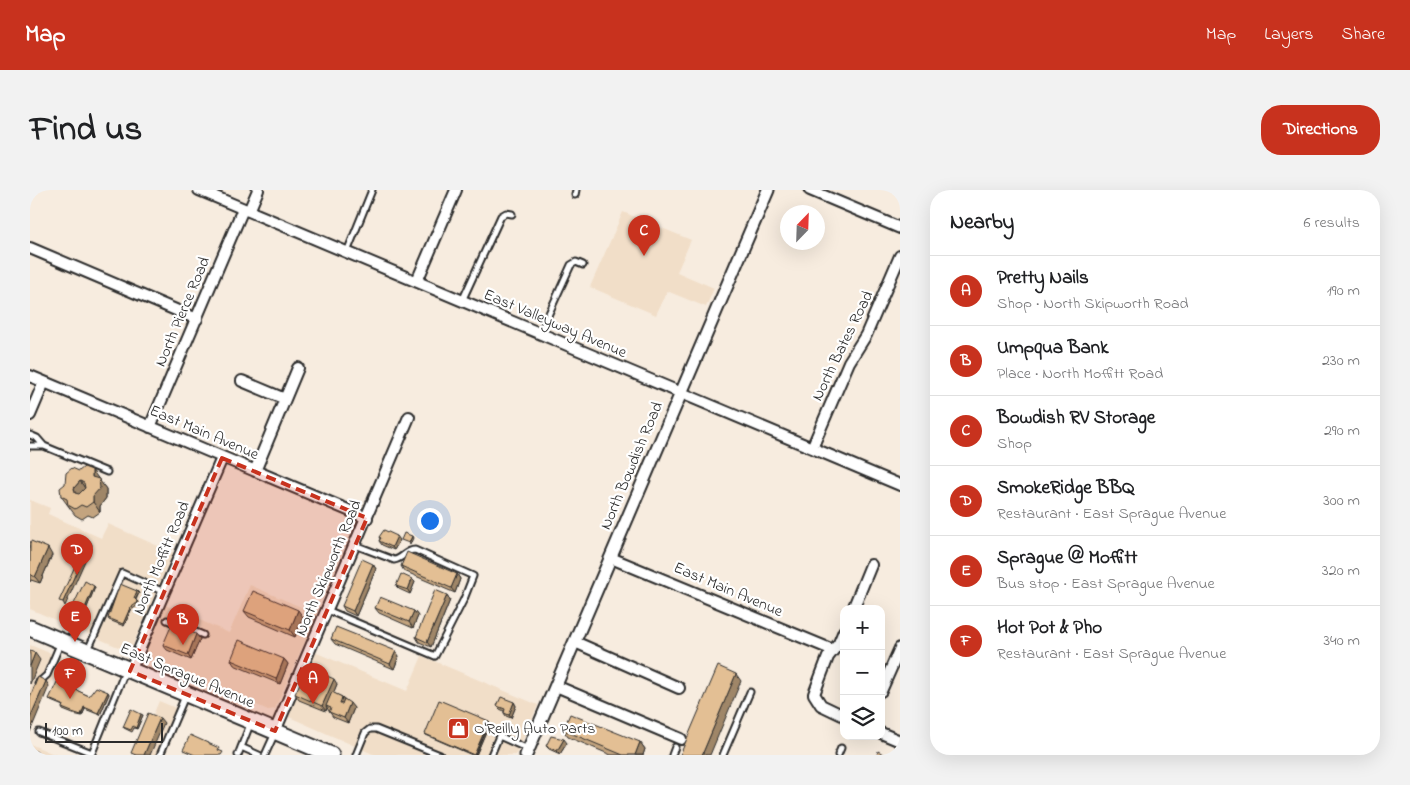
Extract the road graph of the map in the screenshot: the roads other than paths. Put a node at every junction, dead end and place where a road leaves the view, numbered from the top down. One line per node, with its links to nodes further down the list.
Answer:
1 (199, 190): 7 (street, East Valleyway Avenue)
2 (258, 190): 7 (street, North Pierce Road)
3 (372, 190): 11 (lane)
4 (456, 190): 14 (street)
5 (768, 190): 22 (street, North Bowdish Road)
6 (810, 190): 9 (street)
7 (246, 210): 11 (street, East Valleyway Avenue); 16 (street, North Pierce Road)
8 (512, 214): 15 (lane)
9 (900, 228)
10 (30, 248): 16 (street)
11 (347, 252): 14 (street, East Valleyway Avenue)
12 (900, 256): 30 (street, North Bates Road)
13 (583, 265): 17 (lane)
14 (417, 281): 15 (street, East Valleyway Avenue)
15 (462, 301): 17 (street, East Valleyway Avenue)
16 (197, 319): 26 (street, North Pierce Road)
17 (540, 334): 22 (street, East Valleyway Avenue)
18 (298, 368): 23 (street)
19 (30, 376): 21 (street, East Main Avenue)
20 (242, 381): 23 (street)
21 (44, 382): 24 (street); 26 (street, East Main Avenue)
22 (681, 393): 30 (street, East Valleyway Avenue); 37 (street, North Bowdish Road)
23 (285, 399): 32 (street)
24 (30, 415)
25 (409, 417): 35 (street, North Skipworth Road)
26 (150, 427): 31 (street, East Main Avenue)
27 (30, 435): 29 (lane)
28 (30, 446): 29 (lane)
29 (44, 446): 33 (lane)
30 (812, 448): 34 (street, East Valleyway Avenue)
31 (222, 458): 32 (street, East Main Avenue); 39 (street, North Moffitt Road)
32 (255, 471): 35 (street, East Main Avenue)
33 (107, 472)
34 (900, 485)
35 (367, 518): 36 (street, North Skipworth Road)
36 (356, 545): 41 (street, North Skipworth Road); 41 (lane)
37 (611, 558): 47 (street, North Bowdish Road); 49 (street, East Main Avenue)
38 (871, 565): 40 (street)
39 (164, 592): 50 (lane); 51 (street, North Moffitt Road)
40 (855, 605)
41 (327, 610): 61 (street, North Skipworth Road)
42 (168, 620): 44 (lane)
43 (30, 628): 46 (main road, East Sprague Avenue)
44 (203, 635)
45 (840, 638): 49 (street)
46 (62, 642): 50 (main road, East Sprague Avenue); 54 (lane)
47 (575, 642): 53 (street, North Bowdish Road); 55 (street)
48 (900, 648): 52 (street)
49 (833, 650): 58 (street)
50 (87, 652): 51 (main road, East Sprague Avenue)
51 (128, 670): 57 (main road, East Sprague Avenue); 60 (lane)
52 (885, 683)
53 (556, 686): 64 (street); 67 (street, North Bowdish Road)
54 (36, 688)
55 (679, 688)
56 (750, 692): 79 (lane)
57 (186, 694): 59 (main road, East Sprague Avenue); 70 (lane)
58 (840, 714)
59 (252, 722): 61 (main road, East Sprague Avenue); 65 (lane)
60 (39, 732)
61 (275, 732): 73 (lane); 74 (main road, East Sprague Avenue)
62 (885, 735): 63 (street)
63 (900, 741)
64 (678, 743): 78 (lane)
65 (241, 747): 71 (lane); 72 (lane)
66 (841, 748): 80 (lane)
67 (527, 752): 77 (lane)
68 (30, 753): 69 (lane)
69 (34, 755)
70 (160, 755)
71 (238, 755)
72 (259, 755)
73 (265, 755)
74 (331, 755)
75 (356, 755): 76 (lane)
76 (440, 755)
77 (492, 755)
78 (672, 755)
79 (723, 755)
80 (838, 755)

